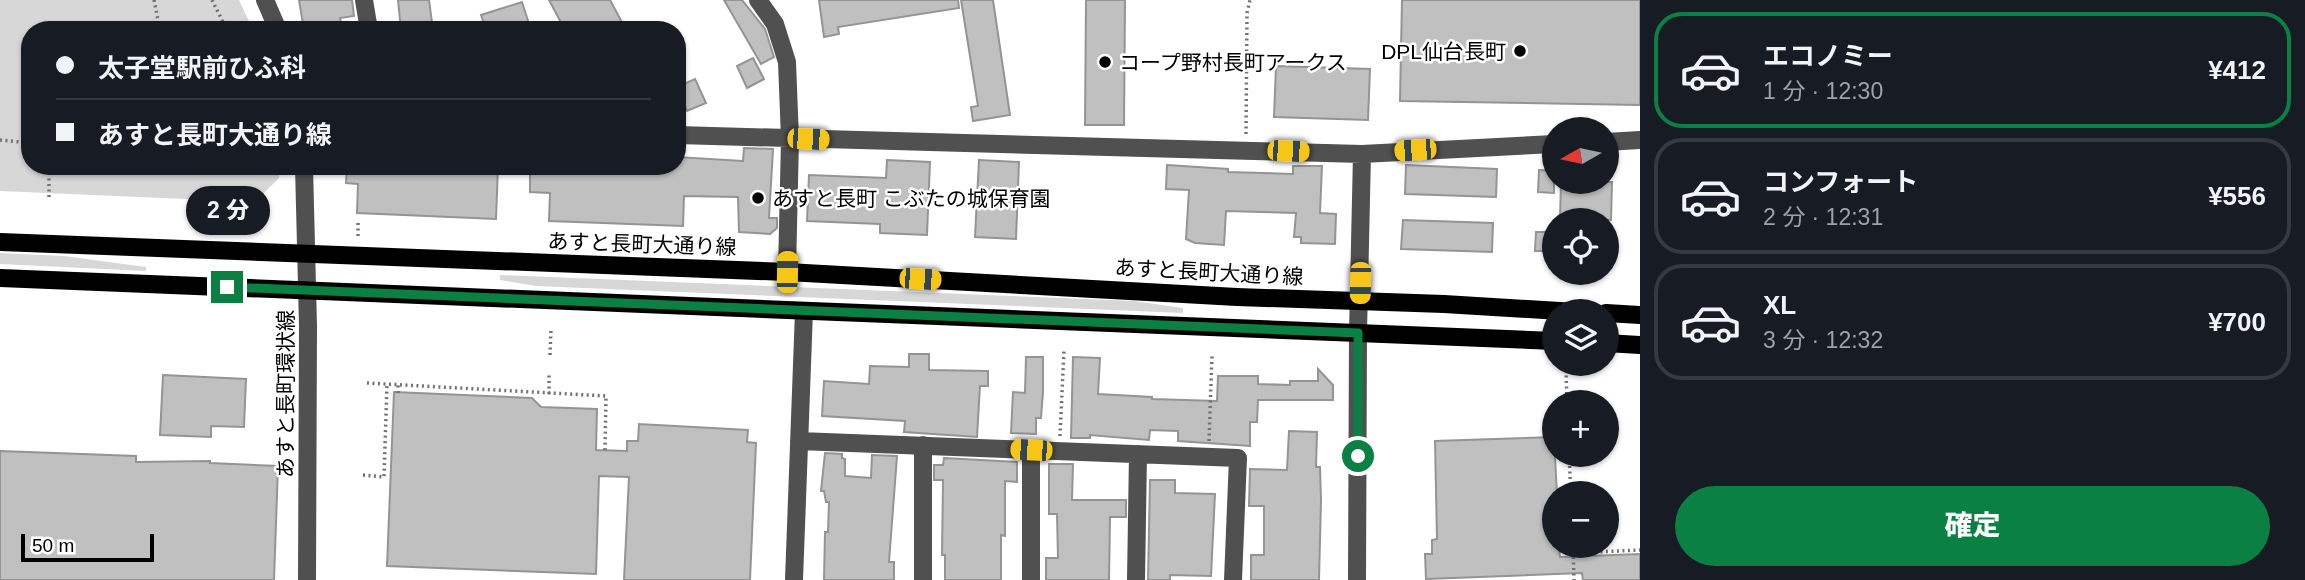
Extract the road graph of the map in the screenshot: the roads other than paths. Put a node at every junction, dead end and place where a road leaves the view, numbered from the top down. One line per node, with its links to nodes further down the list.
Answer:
1 (265, 0): 4 (street)
2 (365, 0): 5 (street)
3 (758, 0): 7 (street)
4 (274, 21)
5 (368, 21)
6 (686, 135): 7 (street)
7 (790, 139): 11 (street); 15 (street)
8 (1640, 140): 9 (street)
9 (1619, 141)
10 (1542, 145): 11 (street)
11 (1362, 154): 18 (street)
12 (303, 175): 14 (street, あすと長町環状線)
13 (0, 242): 14 (main road, あすと長町大通り線)
14 (306, 252): 15 (main road, あすと長町大通り線); 17 (street, あすと長町環状線)
15 (787, 272): 18 (main road, あすと長町大通り線)
16 (0, 278): 17 (main road)
17 (308, 289): 20 (main road); 31 (street, あすと長町環状線)
18 (1359, 302): 19 (main road, あすと長町大通り線); 23 (street)
19 (1542, 310)
20 (804, 311): 23 (main road); 27 (street)
21 (1619, 314): 22 (main road)
22 (1640, 315)
23 (1358, 333): 24 (main road); 37 (street)
24 (1542, 341)
25 (1619, 344): 26 (main road)
26 (1640, 345)
27 (799, 441): 28 (street); 32 (street)
28 (923, 444): 29 (street); 33 (street)
29 (1031, 450): 30 (street); 34 (street)
30 (1138, 454): 35 (street); 36 (street)
31 (307, 580)
32 (793, 580)
33 (923, 580)
34 (1031, 580)
35 (1136, 580)
36 (1233, 580)
37 (1357, 580)

